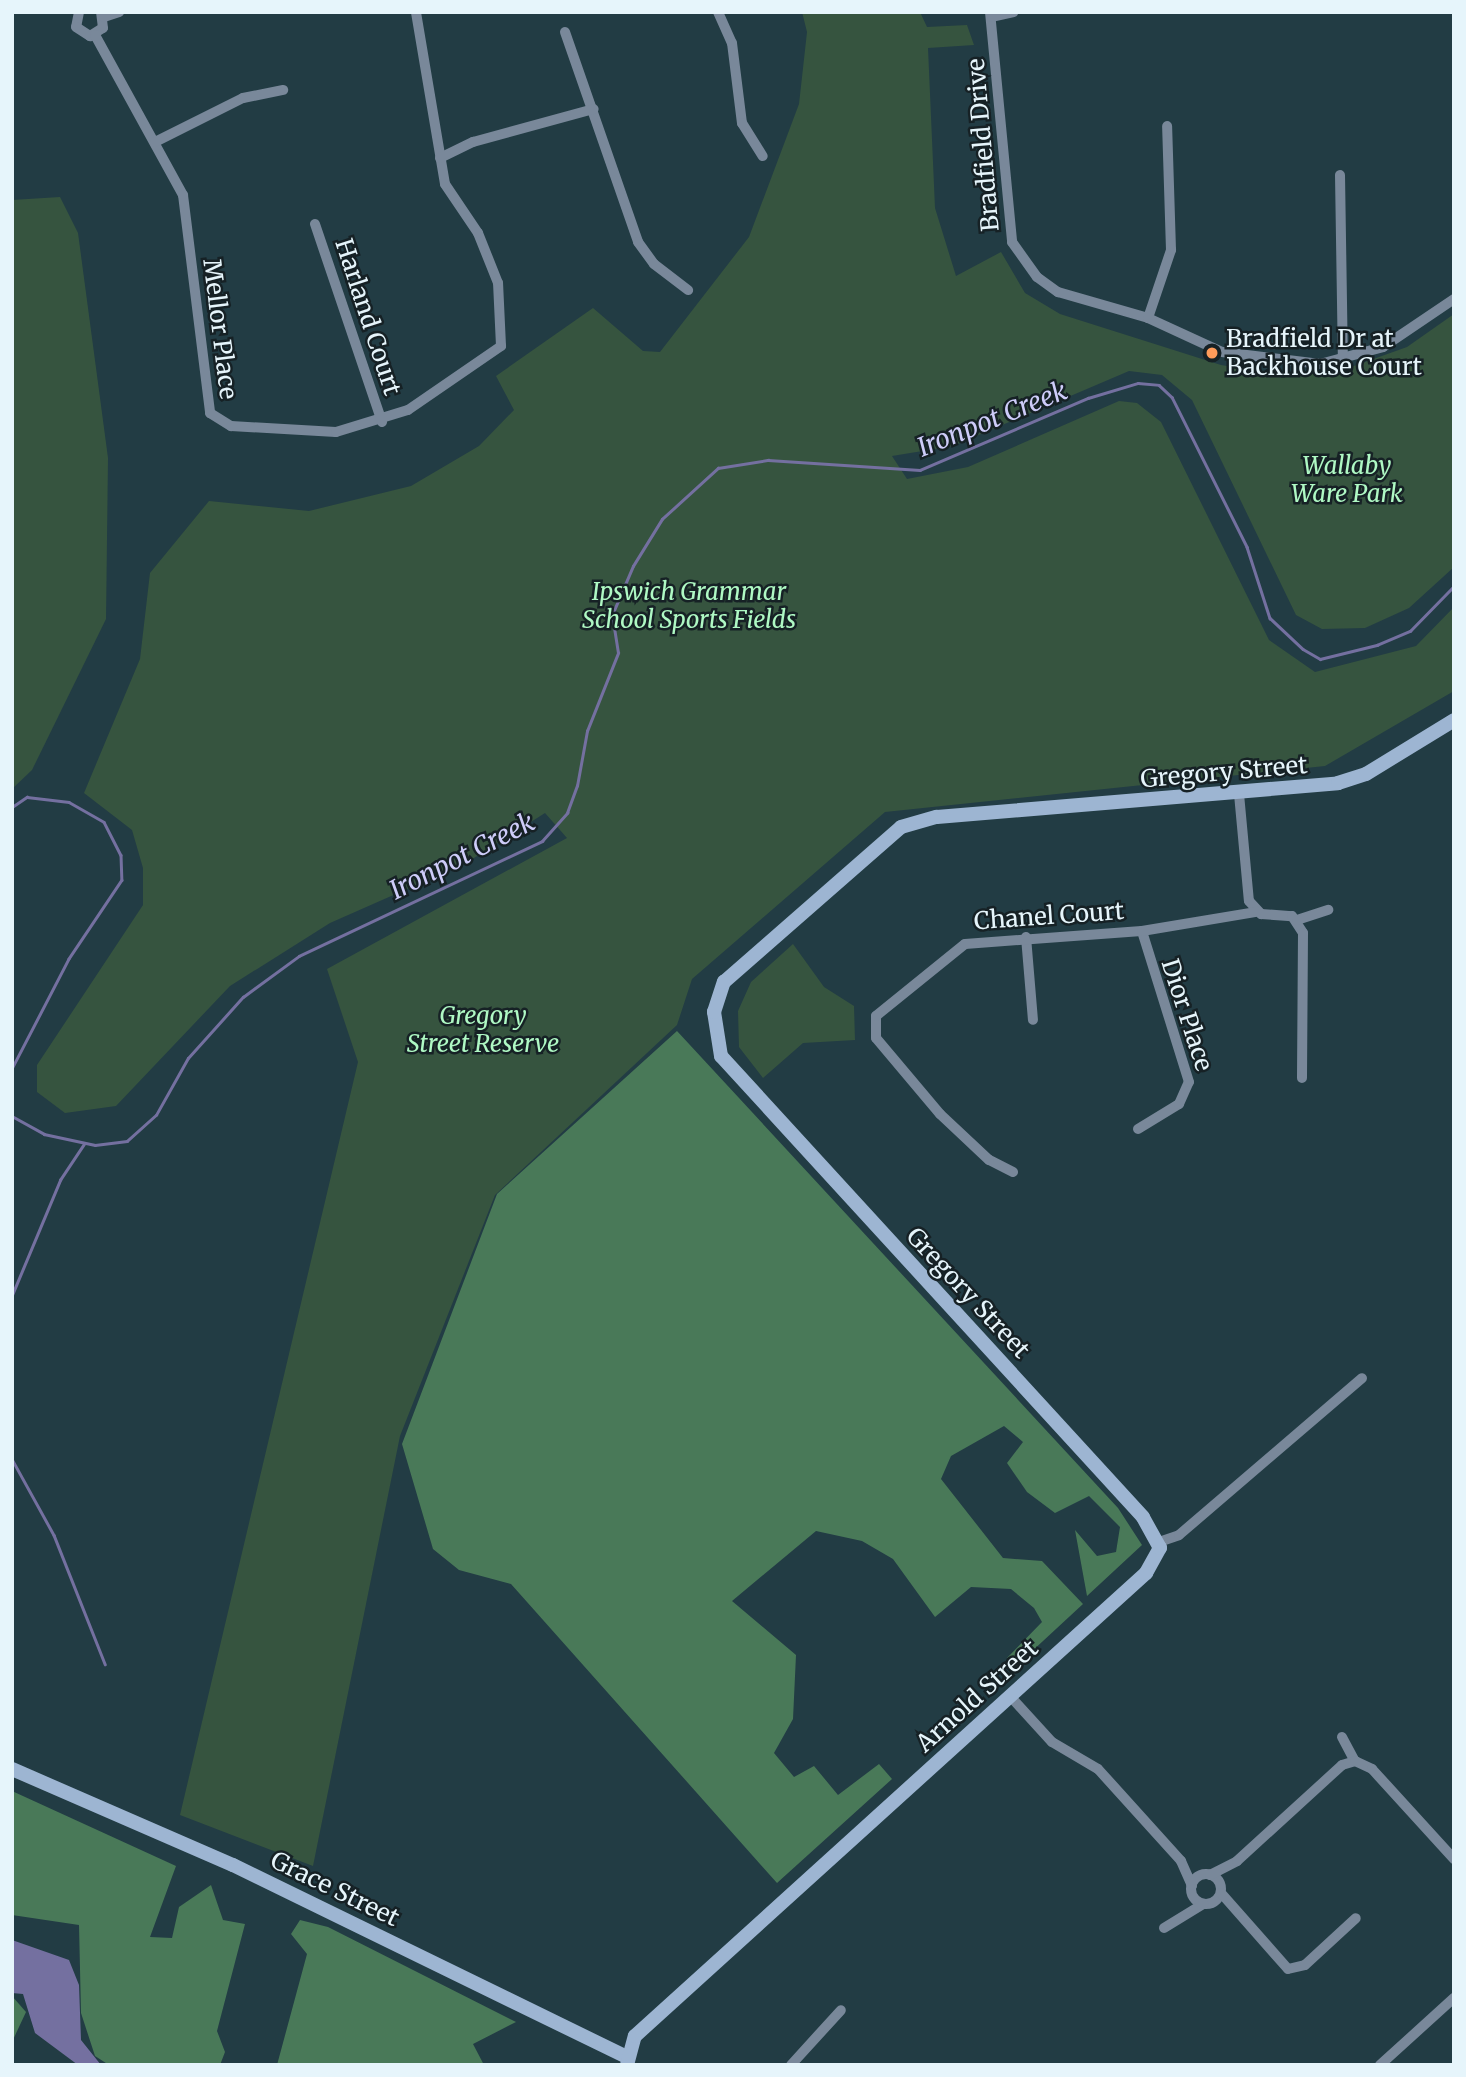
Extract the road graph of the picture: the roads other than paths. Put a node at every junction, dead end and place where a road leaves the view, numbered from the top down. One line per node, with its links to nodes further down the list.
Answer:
1 (79, 12): 9 (street, Mellor Place)
2 (119, 12): 6 (street)
3 (416, 12): 15 (street)
4 (718, 12): 14 (street)
5 (1013, 12): 7 (street)
6 (103, 15): 9 (street)
7 (991, 15): 20 (street, Bradfield Drive)
8 (565, 32): 11 (street)
9 (95, 35): 13 (street, Mellor Place)
10 (283, 90): 13 (street)
11 (594, 109): 15 (street); 18 (street)
12 (1167, 126): 20 (street)
13 (155, 142): 22 (street, Mellor Place)
14 (763, 156)
15 (440, 159): 22 (street, Mellor Place)
16 (1340, 175): 21 (street)
17 (315, 224): 22 (street, Harland Court)
18 (688, 290)
19 (1454, 299): 21 (street, Bradfield Drive)
20 (1148, 318): 21 (street, Bradfield Drive)
21 (1343, 359)
22 (382, 422)
23 (1454, 720): 24 (main road, Gregory Street)
24 (1239, 794): 26 (street); 35 (main road, Gregory Street)
25 (1328, 910): 27 (street)
26 (1256, 912): 27 (street); 28 (street, Chanel Court)
27 (1297, 920): 31 (street)
28 (1142, 931): 29 (street, Chanel Court); 32 (street, Dior Place)
29 (1026, 937): 30 (street); 33 (street, Chanel Court)
30 (1033, 1020)
31 (1302, 1077)
32 (1138, 1129)
33 (1013, 1172)
34 (1362, 1378): 35 (street)
35 (1159, 1542): 36 (main road, Arnold Street)
36 (1010, 1696): 41 (street); 53 (main road, Arnold Street)
37 (1342, 1737): 38 (street)
38 (1355, 1761): 40 (street); 42 (street)
39 (12, 1769): 53 (main road, Grace Street)
40 (1454, 1859)
41 (1181, 1861): 43 (street); 44 (street)
42 (1237, 1861): 43 (street); 45 (street)
43 (1208, 1875): 44 (street); 45 (street)
44 (1192, 1888): 46 (street); 47 (street)
45 (1221, 1891): 46 (street); 48 (street)
46 (1207, 1903): 47 (street); 48 (street)
47 (1178, 1915): 50 (street)
48 (1237, 1918): 49 (street)
49 (1356, 1918)
50 (1164, 1928)
51 (1454, 1998): 55 (street)
52 (841, 2010): 54 (street)
53 (626, 2061)
54 (791, 2065)
55 (1380, 2065)

